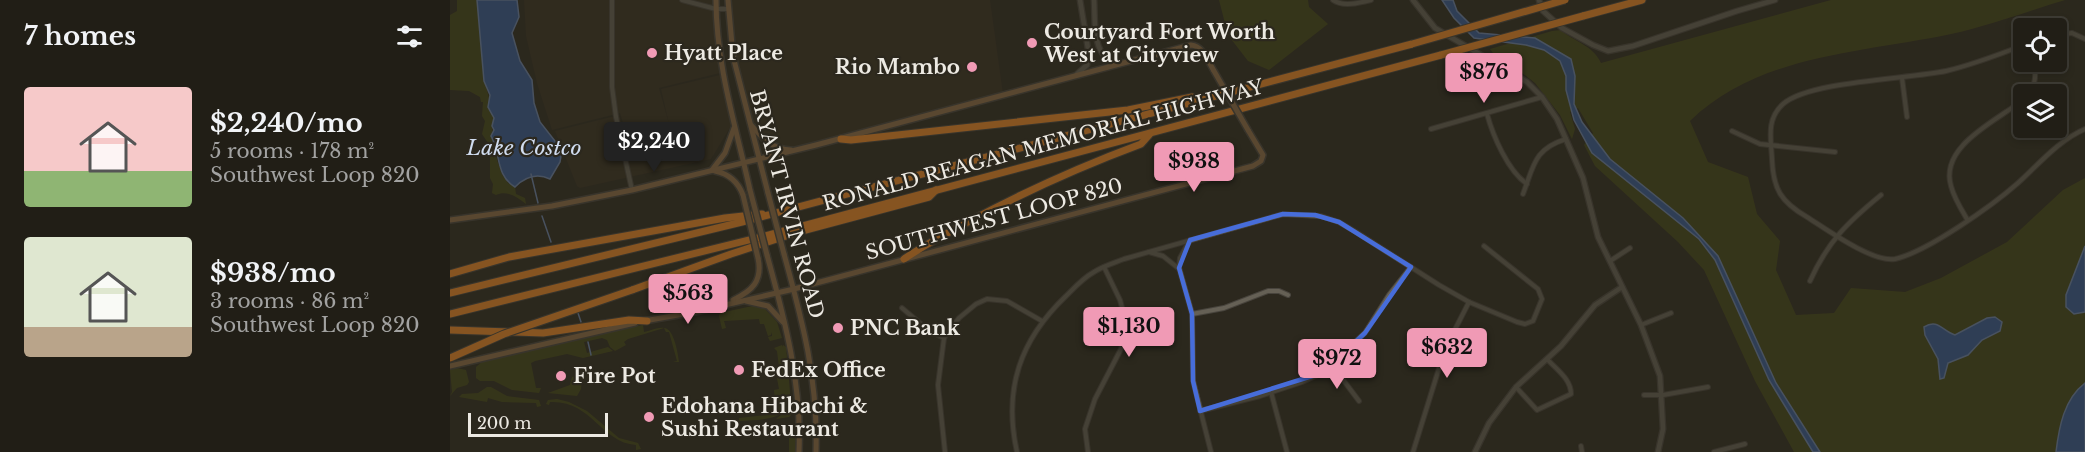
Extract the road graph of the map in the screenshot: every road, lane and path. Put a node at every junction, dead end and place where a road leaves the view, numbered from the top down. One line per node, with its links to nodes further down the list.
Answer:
1 (612, 0): 43 (street)
2 (682, 0): 14 (street)
3 (716, 0): 15 (main road, BRYANT IRVIN ROAD)
4 (727, 0): 16 (main road, BRYANT IRVIN ROAD)
5 (1080, 0): 21 (street)
6 (1094, 0): 20 (street)
7 (1333, 0): 8 (street)
8 (1368, 0)
9 (1413, 0): 24 (street)
10 (1539, 0): 13 (street)
11 (1565, 0): 23 (highway, RONALD REAGAN MEMORIAL HIGHWAY, bridge)
12 (1642, 0): 33 (highway, RONALD REAGAN MEMORIAL HIGHWAY, bridge)
13 (1775, 0)
14 (688, 1): 15 (street)
15 (716, 9): 16 (street); 29 (main road, BRYANT IRVIN ROAD)
16 (728, 9): 28 (main road, BRYANT IRVIN ROAD)
17 (2067, 33): 18 (street)
18 (2085, 39)
19 (2013, 49): 22 (street)
20 (1121, 62): 21 (main road, SOUTHWEST LOOP 820); 55 (main road, SOUTHWEST LOOP 820, bridge)
21 (1077, 74): 35 (main road, SOUTHWEST LOOP 820)
22 (1902, 78): 27 (street); 36 (street)
23 (1210, 96): 35 (highway); 47 (highway, RONALD REAGAN MEMORIAL HIGHWAY)
24 (1542, 97): 26 (street); 34 (street)
25 (2013, 107): 48 (street)
26 (1487, 114): 30 (street); 42 (street)
27 (1907, 117)
28 (751, 125): 37 (main road); 39 (main road, BRYANT IRVIN ROAD)
29 (735, 127): 40 (main road, BRYANT IRVIN ROAD); 41 (main road)
30 (1431, 129)
31 (2085, 129): 48 (street)
32 (1731, 131): 36 (street)
33 (1149, 134): 44 (highway, RONALD REAGAN MEMORIAL HIGHWAY); 55 (highway)
34 (1566, 138): 42 (street); 56 (street)
35 (841, 139): 37 (main road, SOUTHWEST LOOP 820)
36 (1772, 145): 38 (street); 50 (street)
37 (802, 149): 39 (main road, SOUTHWEST LOOP 820)
38 (1835, 152)
39 (759, 160): 40 (main road, SOUTHWEST LOOP 820); 63 (main road, BRYANT IRVIN ROAD, bridge)
40 (744, 163): 41 (main road, SOUTHWEST LOOP 820); 64 (main road, BRYANT IRVIN ROAD, bridge)
41 (711, 171): 43 (main road, SOUTHWEST LOOP 820); 69 (main road, bridge)
42 (1527, 184): 45 (street)
43 (632, 190): 49 (main road, SOUTHWEST LOOP 820)
44 (936, 190): 72 (highway, RONALD REAGAN MEMORIAL HIGHWAY); 80 (highway, bridge)
45 (1523, 194)
46 (1881, 195): 50 (street)
47 (776, 213): 60 (highway); 65 (highway, RONALD REAGAN MEMORIAL HIGHWAY)
48 (1967, 219): 50 (street)
49 (450, 220)
50 (1836, 237): 61 (street)
51 (1190, 240): 54 (street); 58 (street); 59 (street)
52 (1484, 246): 68 (street)
53 (1630, 248): 56 (street)
54 (1148, 252): 57 (street); 59 (street)
55 (904, 260): 63 (main road, SOUTHWEST LOOP 820)
56 (1610, 261): 62 (street)
57 (1104, 267): 75 (street); 97 (street)
58 (1411, 267): 68 (street); 82 (street)
59 (1179, 268): 73 (street)
60 (450, 274)
61 (1810, 281)
62 (1622, 287): 76 (street); 81 (street)
63 (794, 289): 64 (main road, SOUTHWEST LOOP 820); 94 (main road, BRYANT IRVIN ROAD)
64 (777, 292): 67 (main road, SOUTHWEST LOOP 820); 77 (main road, BRYANT IRVIN ROAD)
65 (450, 293)
66 (1287, 296): 73 (street)
67 (742, 301): 69 (main road, SOUTHWEST LOOP 820); 77 (main road)
68 (1469, 302): 100 (street)
69 (724, 305): 74 (main road, SOUTHWEST LOOP 820)
70 (902, 308): 79 (street)
71 (1671, 313): 76 (street)
72 (450, 314)
73 (1192, 314): 90 (street)
74 (647, 321): 78 (highway); 83 (main road, SOUTHWEST LOOP 820)
75 (1042, 321): 79 (street); 96 (street)
76 (1641, 325): 88 (street)
77 (786, 326): 93 (main road, BRYANT IRVIN ROAD)
78 (450, 330)
79 (944, 338): 95 (street)
80 (450, 358)
81 (1546, 360): 84 (street); 84 (street)
82 (1332, 365): 86 (street); 89 (street)
83 (450, 366)
84 (1516, 387): 101 (street)
85 (1708, 387): 88 (street)
86 (1271, 392): 90 (street); 99 (street)
87 (1644, 395): 88 (street)
88 (1663, 395): 103 (street)
89 (1359, 401)
90 (1200, 411): 98 (street)
91 (1744, 444): 104 (street)
92 (1581, 446): 102 (street)
93 (799, 452)
94 (816, 452)
95 (945, 452)
96 (1017, 452)
97 (1088, 452)
98 (1211, 452)
99 (1287, 452)
100 (1413, 452)
101 (1475, 452)
102 (1582, 452)
103 (1658, 452)
104 (1714, 452)

